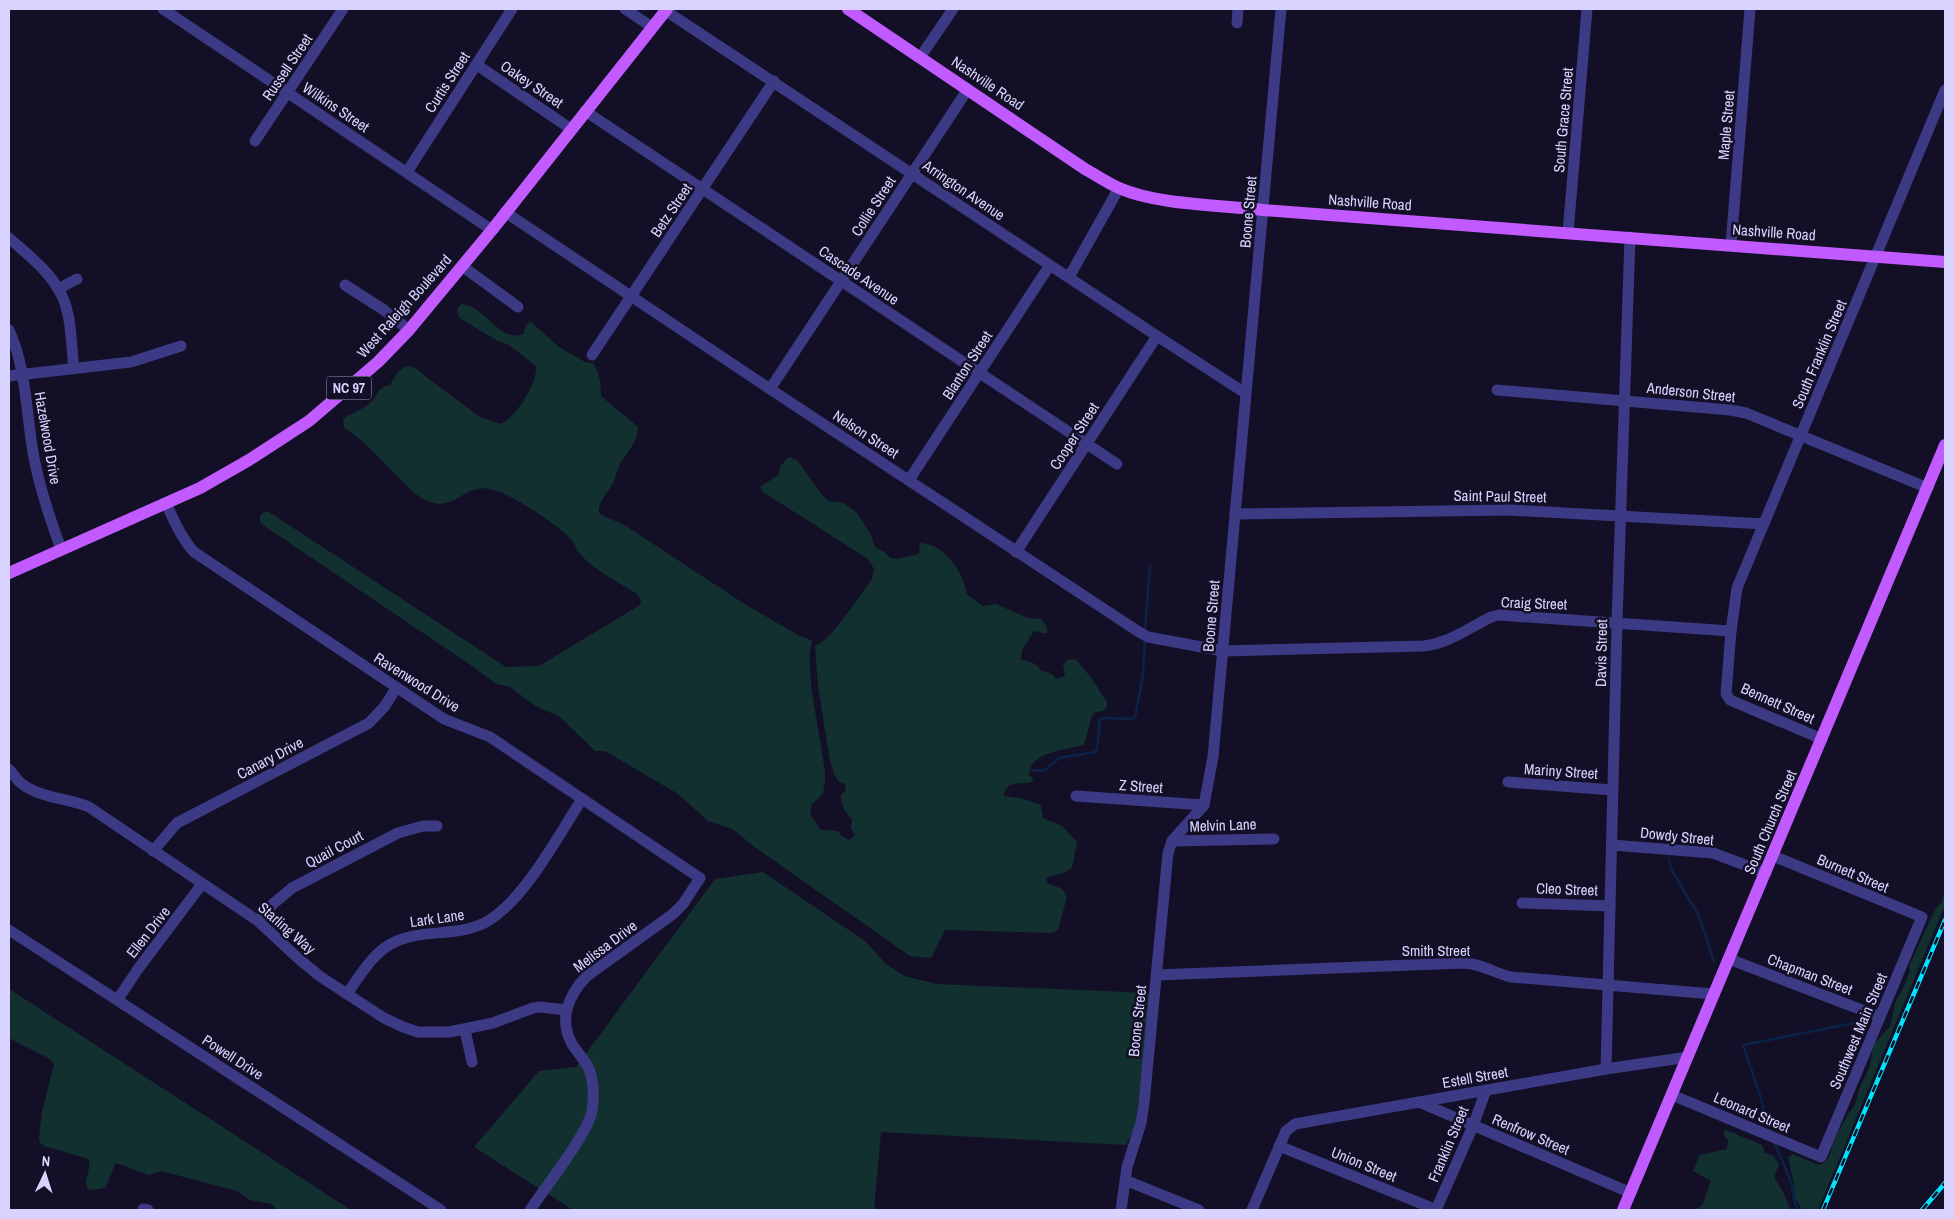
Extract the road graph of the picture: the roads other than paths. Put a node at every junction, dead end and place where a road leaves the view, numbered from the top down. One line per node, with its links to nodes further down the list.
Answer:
1 (343, 9): 19 (street, Russell Street)
2 (512, 9): 15 (street, Curtis Street)
3 (624, 9): 13 (street)
4 (848, 9): 14 (main road, Nashville Road)
5 (953, 9): 14 (street)
6 (1238, 9): 12 (street)
7 (1281, 9): 27 (street, Boone Street)
8 (1587, 9): 30 (street, South Grace Street)
9 (1750, 9): 33 (street, Maple Street)
10 (169, 10): 19 (street, Wilkins Street)
11 (667, 10): 13 (main road, West Raleigh Boulevard / NC 97); 16 (street, Arrington Avenue)
12 (1237, 23)
13 (652, 27): 20 (main road, West Raleigh Boulevard / NC 97)
14 (921, 56): 17 (main road, Nashville Road)
15 (477, 65): 21 (street, Oakey Street); 23 (street, Curtis Street)
16 (774, 81): 24 (street, Arrington Avenue); 25 (street, Betz Street)
17 (968, 89): 24 (street, Collie Street); 26 (main road, Nashville Road)
18 (1945, 90): 34 (street, South Franklin Street)
19 (288, 93): 22 (street, Russell Street); 23 (street, Wilkins Street)
20 (585, 111): 21 (main road, West Raleigh Boulevard / NC 97); 25 (street, Cascade Avenue)
21 (571, 128): 28 (main road, West Raleigh Boulevard / NC 97)
22 (254, 141)
23 (407, 172): 29 (street, Wilkins Street)
24 (913, 174): 36 (street, Arrington Avenue); 40 (street, Collie Street)
25 (703, 188): 40 (street, Cascade Avenue); 43 (street, Betz Street)
26 (1119, 188): 27 (main road, Nashville Road); 38 (street)
27 (1263, 210): 30 (main road, Nashville Road); 56 (street, Boone Street)
28 (505, 212): 29 (main road, West Raleigh Boulevard / NC 97); 43 (street, Nelson Street)
29 (492, 230): 37 (main road, West Raleigh Boulevard / NC 97)
30 (1568, 233): 31 (main road, Nashville Road)
31 (1630, 237): 33 (main road, Nashville Road); 57 (street, Davis Street)
32 (9, 238): 42 (street)
33 (1731, 245): 34 (main road, Nashville Road)
34 (1876, 255): 35 (main road, Nashville Road); 58 (street, South Franklin Street)
35 (1945, 262)
36 (1050, 265): 38 (street, Arrington Avenue); 51 (street, Blanton Street)
37 (462, 266): 44 (street); 46 (main road, West Raleigh Boulevard / NC 97)
38 (1069, 277): 47 (street, Arrington Avenue)
39 (77, 279): 42 (street)
40 (841, 282): 51 (street, Cascade Avenue); 54 (street, Collie Street)
41 (345, 285): 46 (street)
42 (58, 289): 50 (street)
43 (631, 297): 49 (street, Betz Street); 54 (street, Nelson Street)
44 (518, 308)
45 (9, 330): 52 (street, Hazelwood Drive)
46 (409, 330): 64 (main road, West Raleigh Boulevard / NC 97)
47 (1158, 336): 56 (street, Arrington Avenue); 59 (street, Cooper Street)
48 (181, 346): 50 (street)
49 (592, 355)
50 (74, 369): 52 (street)
51 (980, 372): 59 (street, Cascade Avenue); 62 (street, Blanton Street)
52 (21, 375): 53 (street); 68 (street, Hazelwood Drive)
53 (9, 376)
54 (770, 389): 62 (street, Nelson Street)
55 (1497, 390): 57 (street, Anderson Street)
56 (1245, 393): 65 (street, Boone Street)
57 (1625, 400): 58 (street, Anderson Street); 66 (street, Davis Street)
58 (1801, 436): 63 (street, Anderson Street); 67 (street, South Franklin Street)
59 (1086, 445): 61 (street, Cascade Avenue); 69 (street, Cooper Street)
60 (1945, 445): 63 (main road, South Church Street)
61 (1117, 464)
62 (909, 480): 69 (street, Nelson Street)
63 (1928, 488): 75 (main road, South Church Street)
64 (166, 504): 68 (main road, West Raleigh Boulevard / NC 97); 74 (street, Ravenwood Drive)
65 (1235, 514): 66 (street, Saint Paul Street); 73 (street, Boone Street)
66 (1621, 515): 67 (street, Saint Paul Street); 71 (street, Davis Street)
67 (1764, 524): 72 (street, South Franklin Street)
68 (61, 549): 70 (main road, West Raleigh Boulevard / NC 97)
69 (1016, 552): 73 (street, Nelson Street)
70 (9, 573)
71 (1617, 622): 72 (street, Craig Street); 73 (street, Craig Street); 78 (street, Davis Street)
72 (1731, 632): 75 (street, Bennett Street)
73 (1223, 651): 81 (street, Boone Street)
74 (396, 688): 80 (street, Ravenwood Drive); 86 (street, Canary Drive)
75 (1822, 739): 87 (main road, South Church Street)
76 (9, 769): 86 (street, Starling Way)
77 (1508, 782): 78 (street, Mariny Street)
78 (1613, 790): 85 (street, Davis Street)
79 (1076, 796): 81 (street, Z Street)
80 (582, 798): 89 (street, Ravenwood Drive); 99 (street, Lark Lane)
81 (1204, 805): 84 (street, Boone Street)
82 (437, 826): 94 (street, Quail Court)
83 (1274, 839): 84 (street, Melvin Lane)
84 (1172, 842): 97 (street, Boone Street)
85 (1612, 845): 88 (street, Dowdy Street); 92 (street, Davis Street)
86 (153, 851): 90 (street, Starling Way)
87 (1773, 856): 88 (main road, South Church Street); 93 (street, Burnett Street)
88 (1766, 873): 96 (main road, South Church Street)
89 (700, 878): 102 (street, Melissa Drive)
90 (202, 884): 94 (street, Starling Way); 101 (street, Ellen Drive)
91 (1522, 903): 92 (street, Cleo Street)
92 (1610, 906): 98 (street, Davis Street)
93 (1922, 917): 103 (street, Southwest Main Street)
94 (258, 921): 99 (street, Starling Way)
95 (9, 930): 101 (street, Powell Drive)
96 (1729, 959): 100 (main road, South Church Street); 103 (street, Chapman Street)
97 (1157, 975): 98 (street, Smith Street); 114 (street, Boone Street)
98 (1609, 984): 100 (street, Smith Street); 107 (street, Davis Street)
99 (347, 994): 104 (street, Starling Way)
100 (1713, 994): 105 (main road, South Church Street)
101 (118, 1000): 116 (street, Powell Drive)
102 (566, 1010): 104 (street, Starling Way); 117 (street, Melissa Drive)
103 (1880, 1017): 113 (street, Southwest Main Street)
104 (465, 1030): 106 (street)
105 (1688, 1057): 107 (street, Estell Street); 109 (main road, South Church Street)
106 (472, 1062)
107 (1606, 1069): 108 (street, Estell Street)
108 (1486, 1090): 110 (street, Estell Street); 111 (street, Franklin Street)
109 (1672, 1095): 113 (street, Leonard Street); 115 (main road, South Church Street)
110 (1419, 1102): 111 (street, Renfrow Street); 112 (street, Estell Street)
111 (1473, 1126): 115 (street, Renfrow Street); 121 (street, Franklin Street)
112 (1279, 1146): 120 (street, Estell Street); 121 (street, Union Street)
113 (1821, 1157)
114 (1125, 1180): 118 (street, Boone Street); 119 (street)
115 (1631, 1193): 122 (main road, South Church Street)
116 (441, 1210)
117 (530, 1210)
118 (1121, 1210)
119 (1199, 1210)
120 (1252, 1210)
121 (1436, 1210)
122 (1623, 1210)

